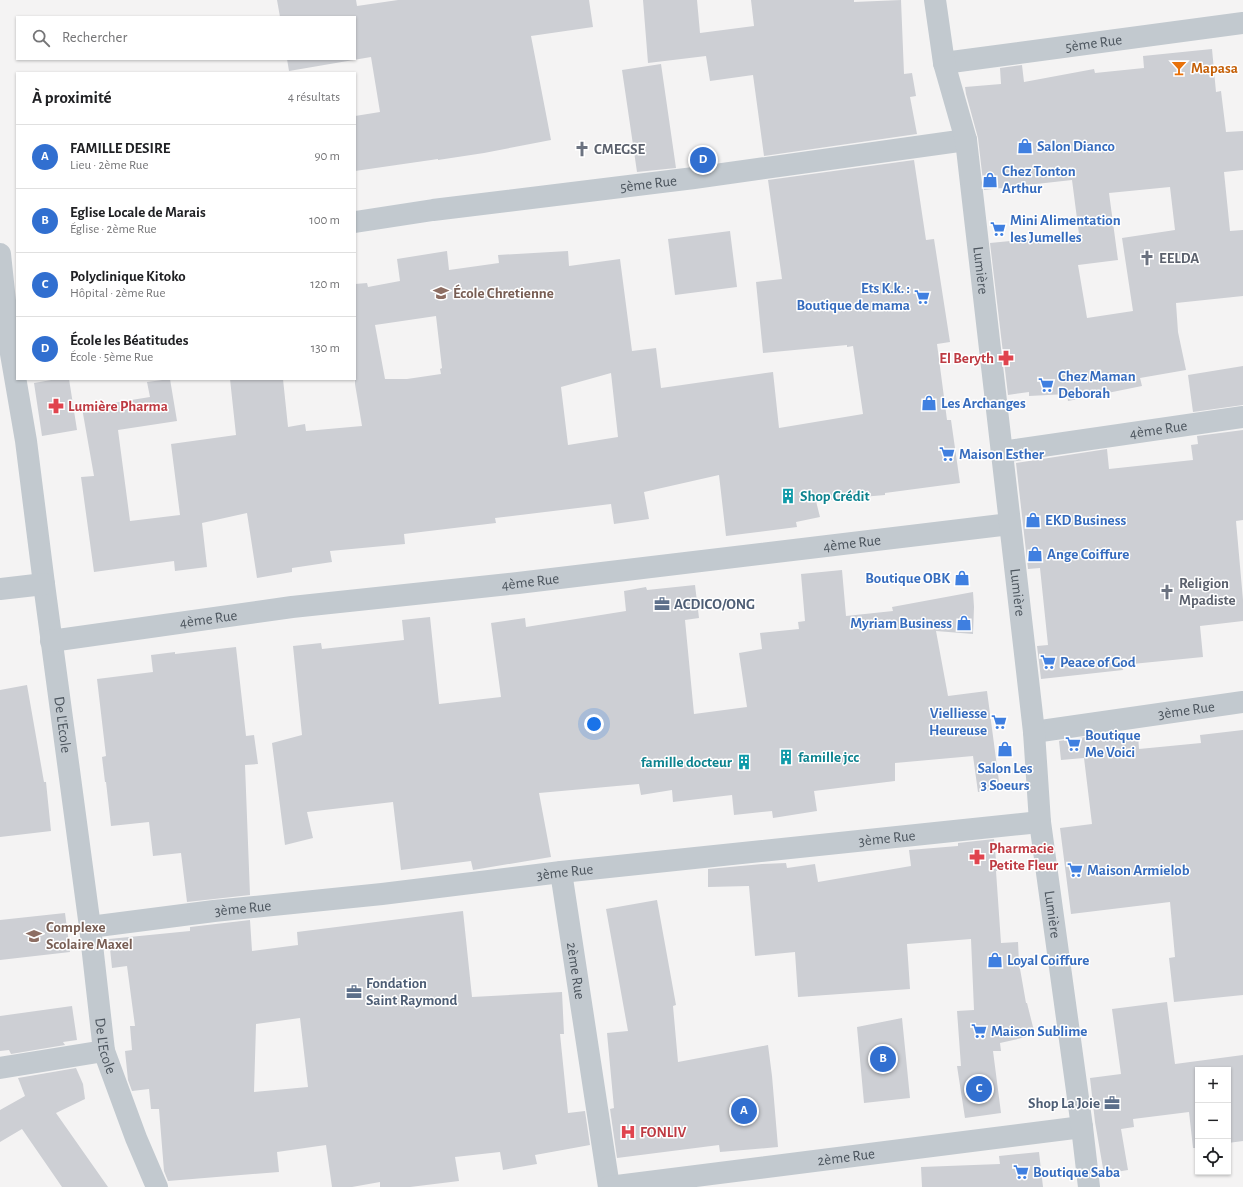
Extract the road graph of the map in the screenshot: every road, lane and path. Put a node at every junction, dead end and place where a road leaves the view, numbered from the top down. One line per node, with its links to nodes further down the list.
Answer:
1 (935, 0): 3 (street, Lumière)
2 (1243, 24): 3 (street, 5ème Rue)
3 (944, 63): 4 (street, Lumière)
4 (966, 140): 5 (street, 5ème Rue); 9 (street, Lumière)
5 (356, 222)
6 (0, 254): 7 (street, De L'Ecole)
7 (7, 276): 11 (street, De L'Ecole)
8 (1243, 416): 9 (street, 4ème Rue)
9 (1002, 452): 10 (street, Lumière)
10 (1010, 524): 13 (street, 4ème Rue); 15 (street, Lumière)
11 (44, 584): 12 (street); 13 (street, De L'Ecole)
12 (0, 589)
13 (52, 641): 18 (street, De L'Ecole)
14 (1243, 702): 15 (street, 3ème Rue)
15 (1034, 732): 16 (street, Lumière)
16 (1040, 822): 17 (street, 3ème Rue); 21 (street, Lumière)
17 (561, 872): 18 (street, 3ème Rue); 23 (street, 2ème Rue)
18 (90, 928): 19 (street, De L'Ecole)
19 (104, 1051): 20 (street); 22 (street, De L'Ecole)
20 (0, 1068)
21 (1082, 1127): 23 (street, 2ème Rue); 24 (street, Lumière)
22 (157, 1187)
23 (609, 1187)
24 (1089, 1187)

